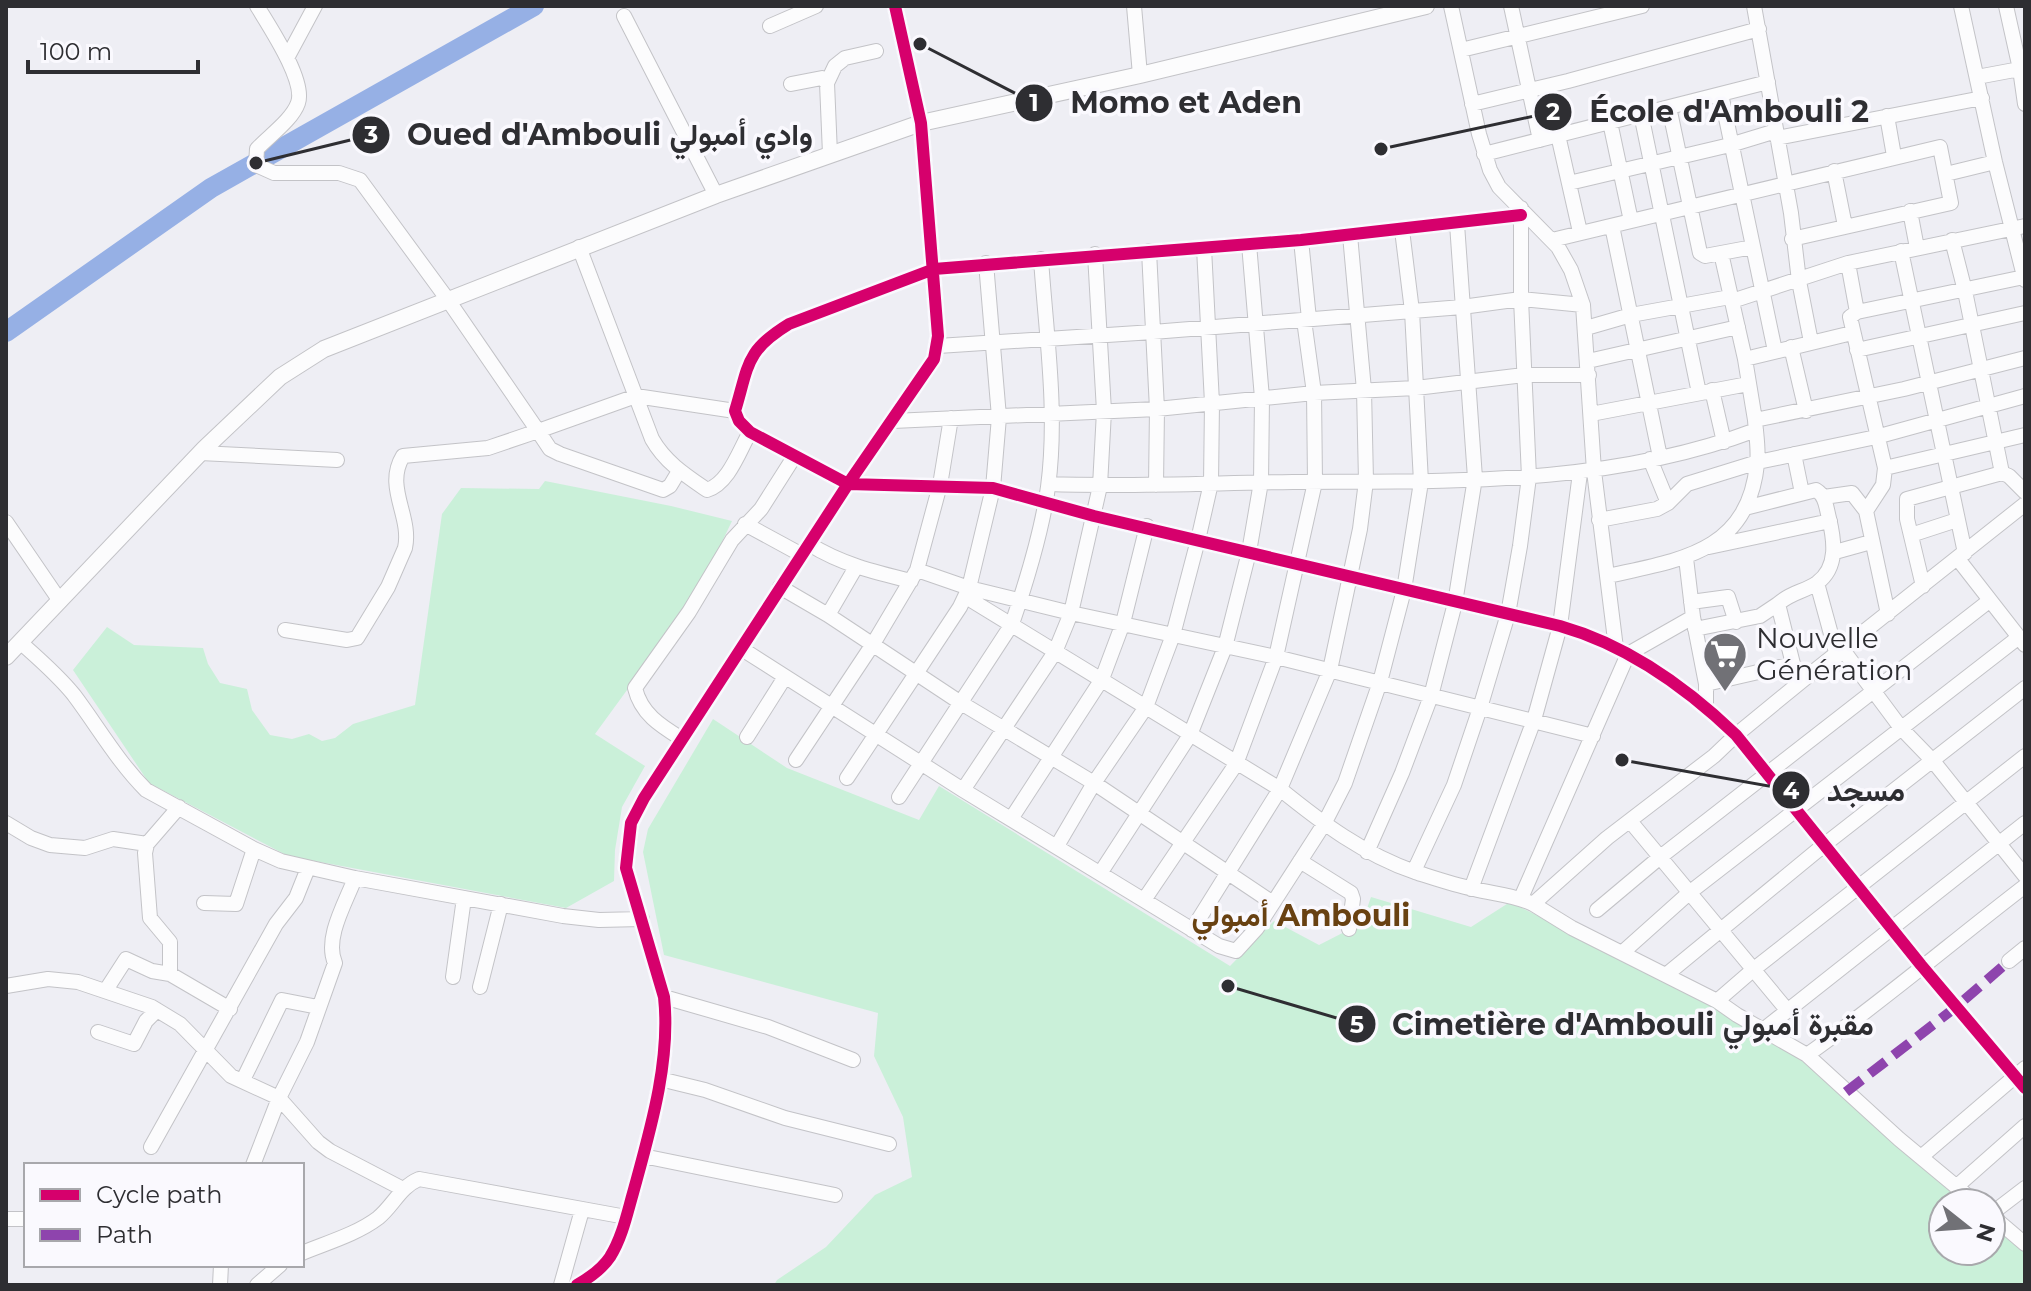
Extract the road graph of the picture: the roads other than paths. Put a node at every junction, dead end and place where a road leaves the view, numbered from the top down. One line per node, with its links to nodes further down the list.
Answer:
1 (257, 6): 20 (street)
2 (315, 6): 20 (street)
3 (816, 6): 15 (street)
4 (895, 6): 36 (street)
5 (1134, 6): 22 (street)
6 (1426, 6): 13 (main road)
7 (1451, 6): 18 (street)
8 (1511, 6): 17 (street)
9 (1642, 6): 17 (street)
10 (1754, 6): 16 (street)
11 (1961, 6): 23 (street)
12 (2006, 6): 21 (street)
13 (1406, 8): 22 (main road)
14 (624, 16): 52 (street)
15 (770, 26)
16 (1759, 29): 24 (street); 27 (street)
17 (1518, 35): 18 (street); 27 (street)
18 (1461, 50): 30 (street)
19 (876, 51): 25 (street)
20 (287, 58): 89 (street)
21 (2023, 68): 23 (street); 31 (street)
22 (1140, 75): 36 (main road)
23 (1977, 77): 29 (street)
24 (1768, 82): 28 (street); 37 (street)
25 (827, 83): 26 (street); 41 (street)
26 (791, 84)
27 (1531, 91): 30 (street); 39 (street)
28 (1721, 94): 32 (street); 40 (street)
29 (1982, 98): 34 (street); 46 (street)
30 (1472, 104): 42 (street)
31 (2025, 104)
32 (1669, 107): 33 (street); 43 (street)
33 (1641, 114): 35 (street); 45 (street)
34 (1887, 116): 37 (street); 44 (street)
35 (1610, 122): 38 (street); 47 (street)
36 (921, 123): 41 (main road); 82 (street)
37 (1777, 134): 40 (street); 51 (street)
38 (1558, 135): 39 (street); 50 (street)
39 (1540, 140): 42 (street)
40 (1730, 145): 43 (street); 53 (street)
41 (830, 154): 52 (main road)
42 (1484, 154): 56 (street)
43 (1679, 156): 45 (street); 54 (street)
44 (1894, 156): 48 (street); 49 (street)
45 (1651, 162): 47 (street); 57 (street)
46 (1995, 162): 49 (street); 62 (street)
47 (1620, 170): 50 (street); 58 (street)
48 (1834, 171): 51 (street); 61 (street)
49 (1946, 174): 55 (street)
50 (1569, 183): 64 (street)
51 (1785, 183): 53 (street); 66 (street)
52 (716, 195): 71 (main road)
53 (1742, 195): 54 (street); 72 (street)
54 (1690, 207): 57 (street); 77 (street)
55 (1910, 211): 61 (street); 74 (street)
56 (1521, 212): 59 (street); 68 (street); 87 (street)
57 (1660, 213): 58 (street); 92 (street)
58 (1631, 221): 60 (street)
59 (1457, 224): 63 (street); 93 (street)
60 (1612, 226): 64 (street); 98 (street)
61 (1845, 226): 66 (street)
62 (2018, 228): 69 (street); 83 (street)
63 (1402, 230): 65 (street); 94 (street)
64 (1580, 232): 68 (street)
65 (1350, 235): 67 (street); 97 (street)
66 (1792, 239): 84 (street)
67 (1301, 240): 70 (street); 99 (street)
68 (1552, 240): 91 (street)
69 (1952, 240): 74 (street); 86 (street)
70 (1249, 244): 73 (street); 100 (street)
71 (579, 247): 89 (main road); 130 (street)
72 (1753, 247): 77 (street); 85 (street)
73 (1204, 248): 75 (street); 102 (street)
74 (1917, 248): 76 (street)
75 (1149, 251): 78 (street); 105 (street)
76 (1901, 251): 81 (street); 90 (street)
77 (1721, 253): 88 (street)
78 (1095, 254): 79 (street); 107 (street)
79 (1041, 259): 80 (street); 109 (street)
80 (986, 263): 82 (street); 112 (street)
81 (1848, 263): 84 (street); 95 (street)
82 (934, 269): 113 (street); 138 (street)
83 (2025, 279): 86 (street)
84 (1799, 281): 85 (street); 111 (street)
85 (1762, 291): 88 (street); 117 (street)
86 (1965, 291): 90 (street); 101 (street)
87 (1521, 299): 91 (street); 93 (street); 122 (street)
88 (1731, 299): 92 (street); 103 (street)
89 (448, 300): 148 (street); 154 (main road)
90 (1912, 300): 95 (street); 108 (street)
91 (1583, 305): 104 (street)
92 (1681, 305): 98 (street); 110 (street)
93 (1462, 307): 94 (street); 123 (street)
94 (1412, 311): 97 (street); 126 (street)
95 (1857, 312): 106 (street)
96 (2025, 313): 101 (street)
97 (1358, 315): 99 (street); 127 (street)
98 (1631, 315): 104 (street); 115 (street)
99 (1306, 319): 100 (street); 129 (street)
100 (1254, 323): 102 (street); 133 (street)
101 (1972, 326): 108 (street); 121 (street)
102 (1206, 327): 105 (street); 134 (street)
103 (1738, 327): 110 (street); 119 (street)
104 (1586, 328): 120 (street)
105 (1153, 332): 107 (street); 137 (street)
106 (1852, 333): 111 (street); 116 (street)
107 (1099, 335): 109 (street); 139 (street)
108 (1919, 338): 116 (street); 124 (street)
109 (1047, 339): 112 (street); 141 (street)
110 (1688, 339): 115 (street); 128 (street)
111 (1811, 342): 114 (street)
112 (993, 343): 113 (street); 143 (street)
113 (938, 346): 146 (street)
114 (1791, 347): 117 (street); 140 (street)
115 (1638, 350): 120 (street); 135 (street)
116 (1857, 350): 132 (street)
117 (1775, 351): 119 (street)
118 (2025, 358): 121 (street)
119 (1745, 359): 125 (street)
120 (1589, 368): 122 (street); 142 (street)
121 (1981, 369): 124 (street); 136 (street)
122 (1524, 375): 123 (street); 165 (street)
123 (1469, 383): 126 (street); 166 (street)
124 (1928, 383): 132 (street); 145 (street)
125 (1748, 384): 128 (street); 147 (street)
126 (1416, 388): 127 (street); 170 (street)
127 (1364, 390): 129 (street); 167 (street)
128 (1705, 392): 135 (street); 153 (street)
129 (1314, 393): 133 (street); 169 (street)
130 (636, 396): 138 (street); 148 (street); 161 (street)
131 (2025, 396): 136 (street)
132 (1868, 397): 140 (street); 151 (street)
133 (1262, 398): 134 (street); 168 (street)
134 (1212, 403): 137 (street); 171 (street)
135 (1650, 403): 142 (street); 158 (street)
136 (1989, 405): 145 (street); 152 (street)
137 (1157, 409): 139 (street); 175 (street)
138 (735, 411): 149 (street)
139 (1104, 411): 141 (street); 177 (street)
140 (1806, 411): 147 (street)
141 (1052, 414): 143 (street); 173 (street)
142 (1591, 414): 162 (street)
143 (999, 417): 144 (street); 178 (street)
144 (951, 418): 146 (street); 174 (street)
145 (1936, 419): 151 (street); 156 (street)
146 (893, 421): 172 (street)
147 (1756, 425): 153 (street); 160 (street)
148 (538, 431): 161 (street); 228 (street)
149 (750, 432): 157 (street); 161 (street)
150 (2025, 435): 152 (street)
151 (1876, 437): 155 (street); 163 (street)
152 (1997, 441): 156 (street); 164 (street)
153 (1724, 442): 158 (street)
154 (200, 453): 159 (street); 215 (main road)
155 (1794, 454): 160 (street); 180 (street)
156 (1943, 454): 163 (street); 176 (street)
157 (794, 457): 172 (street); 193 (street)
158 (1655, 458): 162 (street); 184 (street)
159 (337, 460)
160 (1758, 462): 184 (street); 186 (street)
161 (679, 471)
162 (1587, 472): 165 (street); 189 (street); 227 (street)
163 (1884, 473): 182 (street); 187 (street)
164 (2002, 473): 176 (street); 179 (street)
165 (1529, 477): 166 (street); 220 (street)
166 (1475, 478): 170 (street); 217 (street)
167 (1366, 481): 169 (street); 170 (street); 206 (street)
168 (1261, 482): 169 (street); 171 (street); 200 (street)
169 (1315, 482): 204 (street)
170 (1421, 482): 212 (street)
171 (1211, 483): 175 (street); 196 (street)
172 (848, 484): 174 (street); 199 (street)
173 (1049, 484): 177 (street); 183 (street)
174 (940, 485): 178 (street); 207 (street)
175 (1156, 485): 177 (street)
176 (1951, 485): 182 (street); 190 (street)
177 (1100, 486): 188 (street)
178 (993, 488): 183 (street); 213 (street)
179 (2025, 492)
180 (1802, 493): 181 (street); 186 (street)
181 (1824, 497): 187 (street); 191 (street)
182 (1907, 499): 195 (street)
183 (1046, 501): 188 (street); 214 (street)
184 (1668, 503): 189 (street)
185 (2025, 504): 202 (street)
186 (1745, 508): 198 (street)
187 (1866, 511): 197 (street)
188 (1094, 516): 194 (street); 219 (street)
189 (1599, 520): 208 (street)
190 (1957, 520): 195 (street); 202 (street)
191 (1830, 521): 198 (street); 201 (street)
192 (6, 522): 215 (street)
193 (745, 524): 199 (street); 264 (street)
194 (1147, 526): 196 (street); 225 (street)
195 (1911, 535): 210 (street)
196 (1198, 540): 200 (street); 229 (street)
197 (1871, 542): 201 (street); 221 (street)
198 (1708, 547): 203 (street)
199 (805, 550): 205 (street); 211 (street)
200 (1249, 552): 204 (street); 233 (street)
201 (1835, 552): 209 (street)
202 (1961, 556): 210 (street); 216 (street)
203 (1686, 558): 208 (street); 223 (street)
204 (1298, 564): 206 (street); 239 (street)
205 (856, 567): 207 (street); 222 (street)
206 (1350, 575): 212 (street); 241 (street)
207 (914, 576): 213 (street); 232 (street)
208 (1608, 576): 235 (street)
209 (1817, 583): 218 (street); 237 (street)
210 (1923, 586): 221 (street)
211 (780, 587): 222 (street); 234 (street)
212 (1404, 590): 217 (street); 246 (street)
213 (967, 592): 214 (street); 226 (street); 242 (street)
214 (1020, 599): 219 (street); 226 (street)
215 (60, 601): 231 (main road)
216 (1989, 601): 230 (street); 249 (street)
217 (1455, 603): 220 (street); 250 (street)
218 (1778, 604): 224 (street); 240 (street)
219 (1071, 613): 225 (street); 236 (street)
220 (1508, 614): 227 (street); 255 (street)
221 (1888, 614): 237 (street)
222 (828, 615): 232 (street)
223 (1693, 616): 224 (street); 224 (street); 235 (street); 247 (street)
224 (1736, 622)
225 (1123, 623): 229 (street); 244 (street)
226 (1012, 624): 236 (street); 251 (street)
227 (1560, 626): 235 (street); 256 (street)
228 (285, 630)
229 (1173, 635): 233 (street); 254 (street)
230 (2022, 641): 257 (street)
231 (20, 642): 238 (main road); 278 (street)
232 (873, 644): 242 (street); 253 (street)
233 (1225, 647): 239 (street); 260 (street)
234 (742, 649): 243 (street); 264 (street)
235 (1622, 651): 252 (street); 262 (street)
236 (1055, 652): 244 (street); 258 (street)
237 (1840, 653): 245 (street); 249 (street)
238 (6, 657)
239 (1276, 657): 241 (street); 270 (street)
240 (1793, 664): 245 (street); 247 (street)
241 (1330, 670): 246 (street); 274 (street)
242 (915, 672): 251 (street); 259 (street)
243 (785, 677): 253 (street); 263 (street)
244 (1102, 679): 254 (street); 266 (street)
245 (1803, 680): 261 (street)
246 (1380, 682): 250 (street); 285 (street)
247 (1706, 684): 252 (street)
248 (2025, 688): 268 (street)
249 (1873, 692): 257 (street); 271 (street)
250 (1431, 696): 255 (street); 292 (street)
251 (961, 703): 258 (street); 269 (street)
252 (1706, 706): 261 (street)
253 (831, 707): 259 (street); 267 (street)
254 (1146, 707): 260 (street); 273 (street)
255 (1480, 708): 256 (street); 296 (street)
256 (1534, 720): 262 (street); 303 (street)
257 (1901, 728): 268 (street); 279 (street)
258 (1005, 730): 266 (street); 275 (street)
259 (876, 735): 269 (street); 272 (street)
260 (1190, 735): 270 (street); 280 (street)
261 (1736, 735): 271 (street); 282 (street)
262 (1593, 736): 307 (street)
263 (747, 737)
264 (682, 739): 312 (street)
265 (2025, 756): 277 (street)
266 (1049, 758): 273 (street); 281 (street)
267 (796, 760)
268 (1933, 761): 277 (street); 289 (street)
269 (920, 762): 275 (street); 276 (street)
270 (1236, 764): 274 (street); 288 (street)
271 (1767, 775): 279 (street); 293 (street)
272 (847, 778)
273 (1094, 783): 280 (street); 290 (street)
274 (1280, 789): 285 (street); 298 (street)
275 (963, 790): 281 (street)
276 (899, 797)
277 (1965, 802): 286 (street); 301 (street)
278 (179, 807): 287 (street); 291 (street)
279 (1796, 811): 289 (street); 304 (street)
280 (1140, 815): 288 (street); 297 (street)
281 (1011, 819): 290 (street)
282 (1630, 821): 293 (street); 307 (street)
283 (6, 823): 287 (street)
284 (2025, 823): 286 (street)
285 (1324, 824): 292 (street); 294 (street)
286 (1998, 843): 299 (street); 313 (street)
287 (147, 844): 322 (street)
288 (1182, 844): 298 (street); 306 (street)
289 (1824, 845): 301 (street); 315 (street)
290 (1057, 846): 297 (street)
291 (254, 849): 295 (street); 308 (street)
292 (1367, 852): 296 (street)
293 (1659, 858): 304 (street); 311 (street)
294 (1300, 861): 309 (street); 314 (street)
295 (308, 868): 300 (street); 331 (street)
296 (1414, 871): 303 (street)
297 (1101, 872): 306 (street)
298 (1228, 873): 309 (street); 316 (street)
299 (2025, 876)
300 (355, 878): 305 (street); 330 (street)
301 (1858, 886): 313 (street); 321 (street)
302 (2025, 886): 320 (street)
303 (1471, 889): 307 (street)
304 (1689, 893): 315 (street); 318 (street)
305 (464, 898): 310 (street); 324 (street)
306 (1144, 900): 316 (street)
307 (1527, 901): 318 (street)
308 (204, 903)
309 (1273, 903): 316 (street)
310 (501, 904): 312 (street); 326 (street)
311 (1597, 910)
312 (642, 919): 328 (street)
313 (1890, 927): 320 (street); 333 (street)
314 (1349, 929)
315 (1720, 929): 321 (street); 323 (street)
316 (1192, 930)
317 (2025, 948): 319 (street)
318 (1623, 952): 323 (street)
319 (2009, 961)
320 (1921, 965): 337 (street); 339 (street)
321 (1754, 969): 329 (street); 333 (street)
322 (170, 974): 327 (street); 331 (street)
323 (1666, 975): 329 (street)
324 (453, 977)
325 (6, 986): 327 (street)
326 (480, 987)
327 (106, 990): 332 (street)
328 (664, 997): 338 (street); 340 (street)
329 (1717, 1001): 334 (street)
330 (318, 1007): 341 (street); 343 (street)
331 (230, 1009): 336 (street)
332 (157, 1010): 335 (street); 336 (street)
333 (1787, 1010): 334 (street)
334 (1763, 1030): 337 (street)
335 (98, 1032)
336 (205, 1048): 341 (street); 346 (street)
337 (1807, 1055): 348 (street)
338 (853, 1060)
339 (2020, 1072): 342 (street); 348 (street)
340 (660, 1079): 345 (street); 347 (street)
341 (243, 1080): 343 (street)
342 (2025, 1088)
343 (279, 1098): 349 (street); 352 (street)
344 (2025, 1126): 350 (street)
345 (889, 1144)
346 (151, 1147)
347 (643, 1156): 353 (street); 356 (street)
348 (1921, 1157): 350 (street)
349 (254, 1163)
350 (1956, 1187)
351 (2025, 1188): 354 (street)
352 (403, 1189): 355 (street); 359 (street)
353 (835, 1195)
354 (2007, 1202)
355 (582, 1210): 356 (street); 362 (street)
356 (626, 1217): 363 (street)
357 (2007, 1229): 358 (street)
358 (2025, 1244)
359 (304, 1252)
360 (278, 1267): 361 (street)
361 (257, 1285)
362 (561, 1285)
363 (577, 1285)

